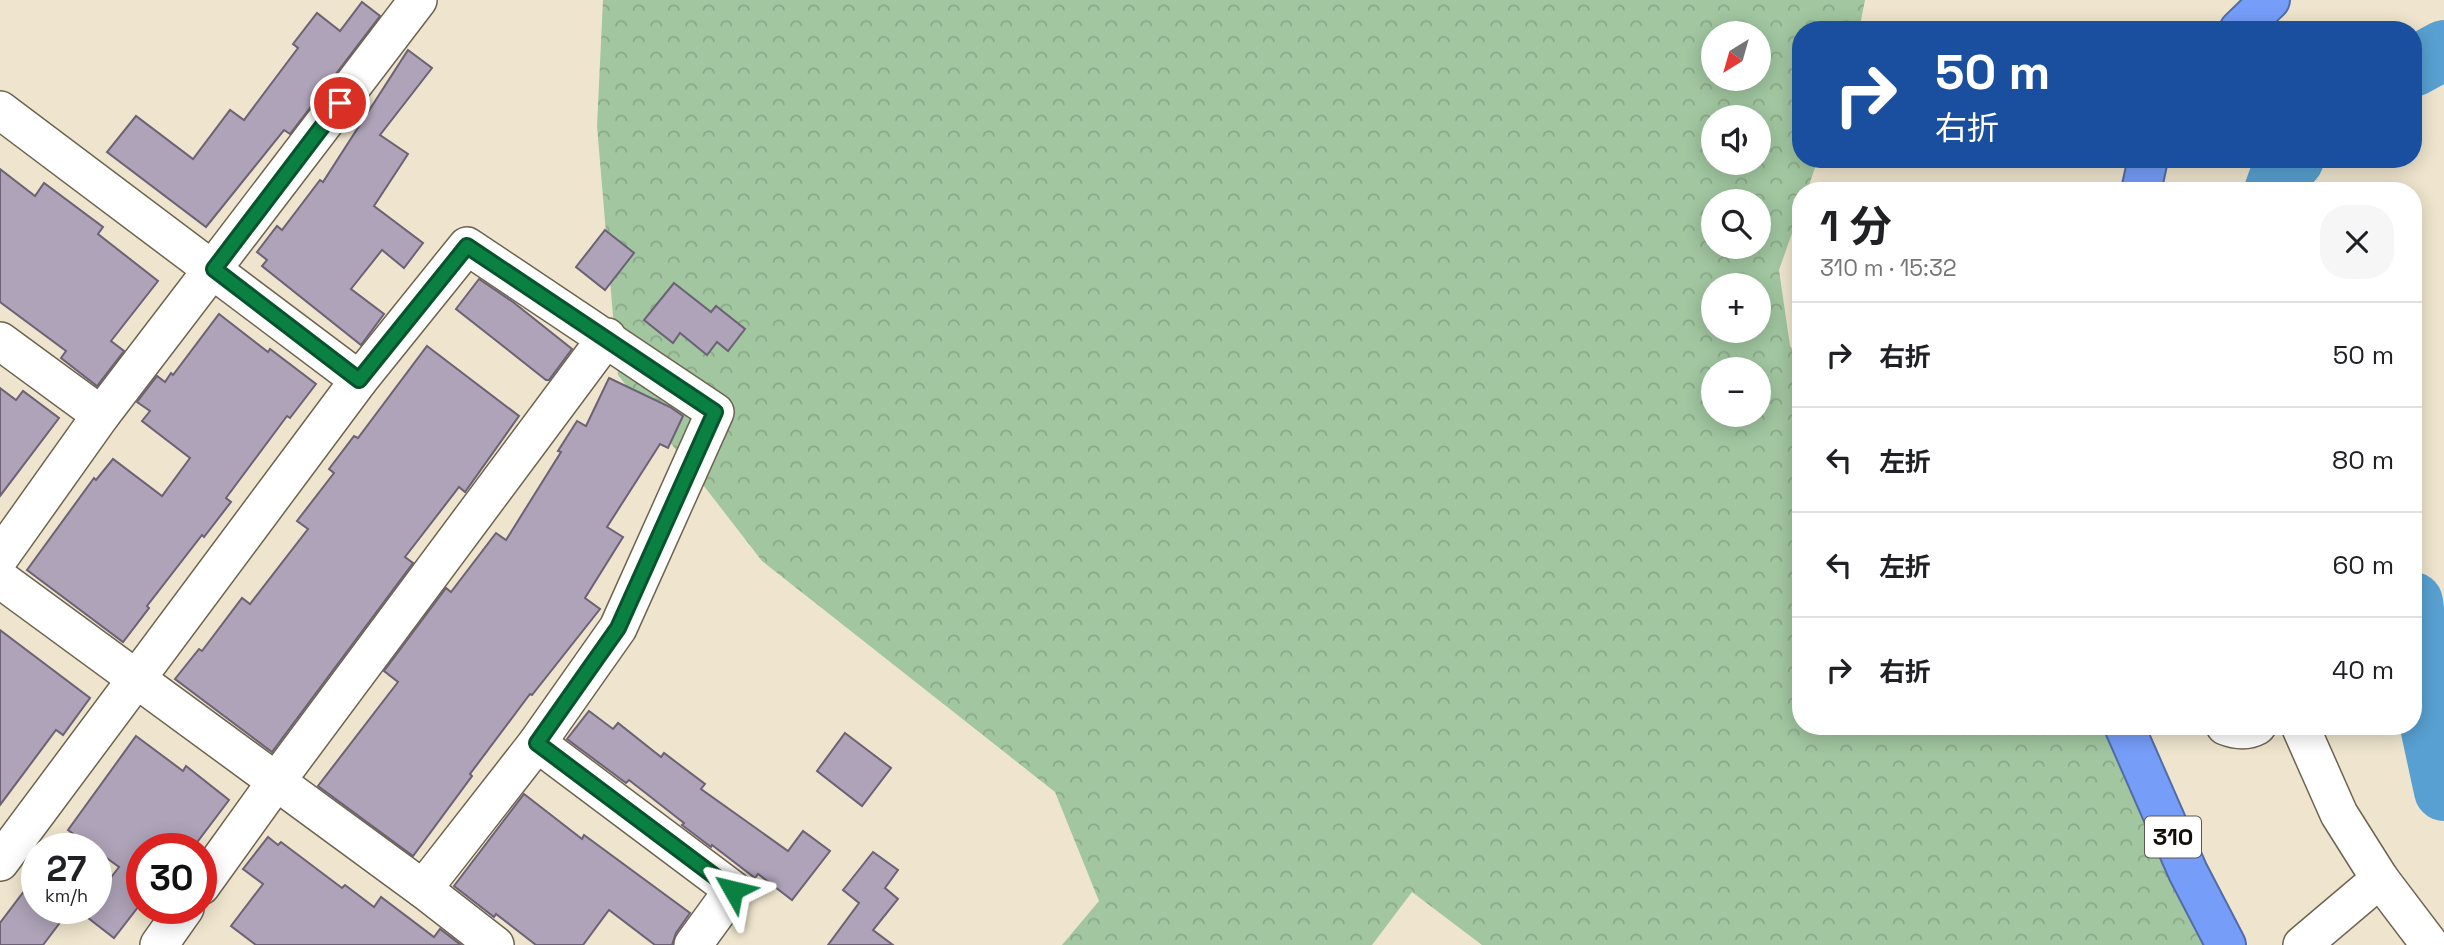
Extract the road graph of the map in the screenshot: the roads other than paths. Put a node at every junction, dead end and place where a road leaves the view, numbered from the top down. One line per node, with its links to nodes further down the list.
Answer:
1 (418, 0): 5 (street)
2 (2270, 0): 3 (highway)
3 (2248, 21)
4 (0, 110): 5 (street)
5 (214, 269): 8 (street); 9 (street)
6 (607, 337): 8 (street); 15 (street); 16 (street)
7 (0, 341): 9 (street)
8 (359, 380): 12 (street)
9 (102, 415): 10 (street)
10 (0, 557)
11 (0, 579): 12 (street)
12 (135, 680): 16 (street); 17 (street)
13 (2135, 735): 23 (highway, 310)
14 (2304, 735): 19 (street)
15 (537, 743): 20 (street); 22 (street)
16 (275, 783): 18 (street); 20 (street)
17 (0, 862)
18 (217, 864)
19 (2380, 879): 24 (street); 25 (street)
20 (423, 889): 21 (street)
21 (495, 945)
22 (693, 945)
23 (2226, 945)
24 (2302, 945)
25 (2430, 945)

